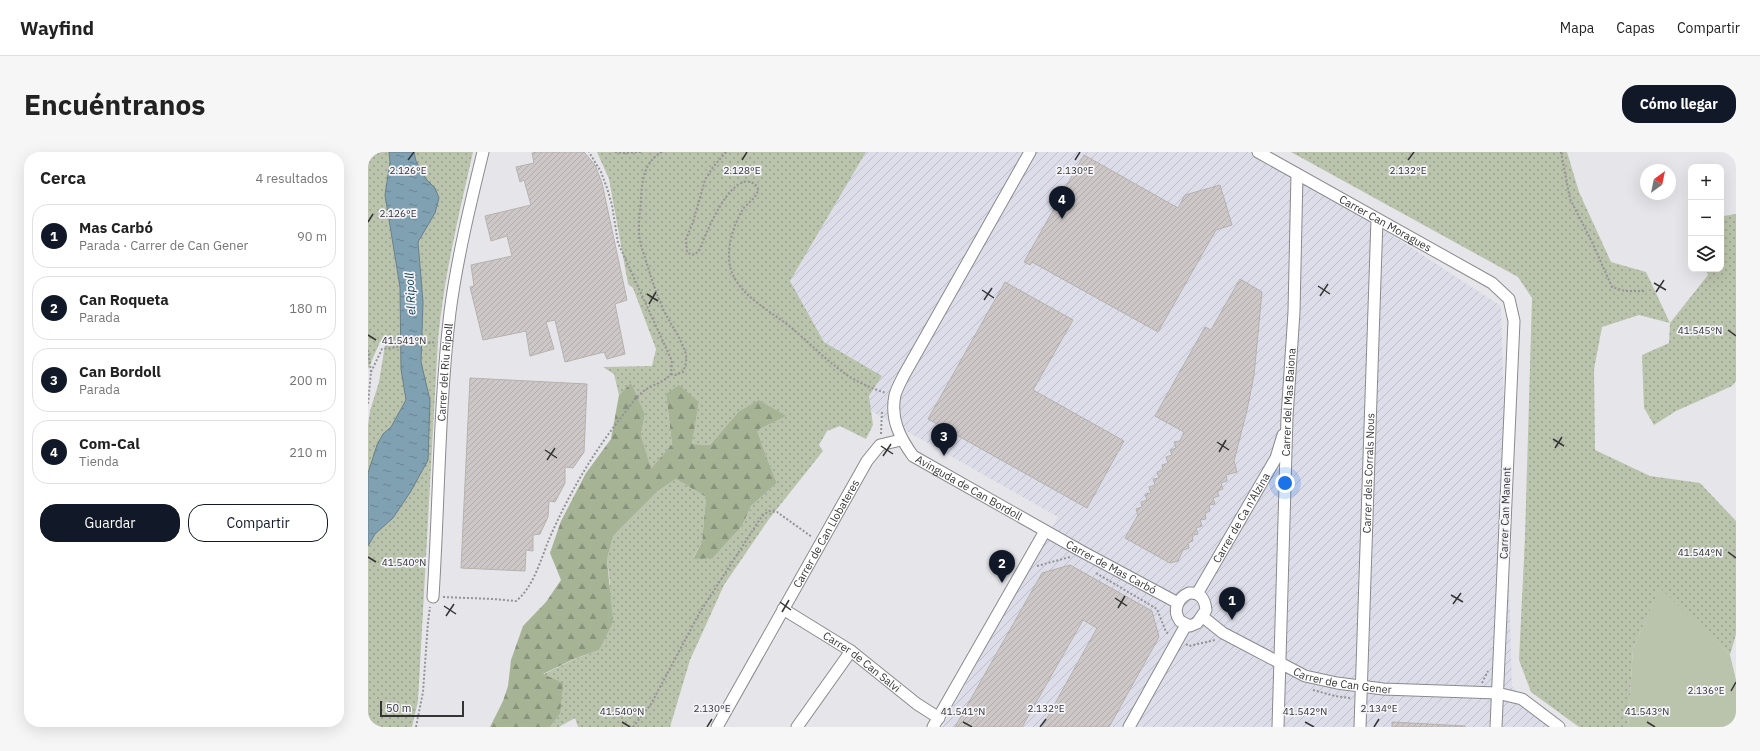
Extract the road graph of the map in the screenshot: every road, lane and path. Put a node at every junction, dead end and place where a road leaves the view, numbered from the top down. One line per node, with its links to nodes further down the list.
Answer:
1 (483, 152): 27 (street, Carrer del Riu Ripoll)
2 (589, 152): 17 (path)
3 (615, 152): 4 (path)
4 (641, 152)
5 (662, 152): 17 (path)
6 (726, 152): 18 (path)
7 (1030, 152): 18 (street, Avinguda de Can Bordoll)
8 (1258, 152): 10 (street, Carrer Can Moragues)
9 (1561, 152): 12 (path)
10 (1297, 174): 11 (street, Carrer Can Moragues); 21 (street, Carrer del Mas Baiona)
11 (1377, 219): 13 (street, Carrer Can Moragues); 34 (street, Carrer dels Corrals Nous)
12 (1646, 291)
13 (1509, 299): 35 (street, Carrer Can Manent)
14 (440, 341): 16 (path)
15 (368, 350): 16 (path)
16 (371, 372): 19 (path)
17 (671, 374): 27 (path)
18 (890, 393): 22 (street, Avinguda de Can Bordoll)
19 (368, 404)
20 (882, 408): 23 (path)
21 (1288, 417): 26 (street, Carrer de Ca n'Alzina); 33 (street, Carrer del Mas Baiona)
22 (901, 440): 23 (street); 24 (street, Avinguda de Can Bordoll)
23 (880, 445): 25 (street, Carrer de Can Llobateres)
24 (1045, 531): 28 (street, Carrer de Mas Carbó); 36 (street)
25 (821, 543): 29 (street, Carrer de Can Llobateres); 38 (path)
26 (1197, 594): 28 (street); 30 (street)
27 (433, 597): 37 (path)
28 (1178, 603): 31 (street)
29 (784, 609): 32 (street, Carrer de Can Salvi); 39 (street, Carrer de Can Llobateres)
30 (1203, 618): 31 (street); 33 (street, Carrer de Can Gener)
31 (1186, 625): 41 (street)
32 (851, 651): 36 (street, Carrer de Can Salvi); 40 (street)
33 (1280, 664): 34 (street, Carrer de Can Gener); 42 (street, Carrer del Mas Baiona)
34 (1362, 687): 35 (street, Carrer de Can Gener); 43 (street, Carrer dels Corrals Nous)
35 (1497, 692): 44 (street, Carrer Can Manent); 45 (street, Carrer de Can Gener)
36 (936, 722)
37 (416, 727)
38 (633, 727)
39 (716, 727)
40 (797, 727)
41 (1129, 727)
42 (1278, 727)
43 (1360, 727)
44 (1496, 727)
45 (1559, 727)

